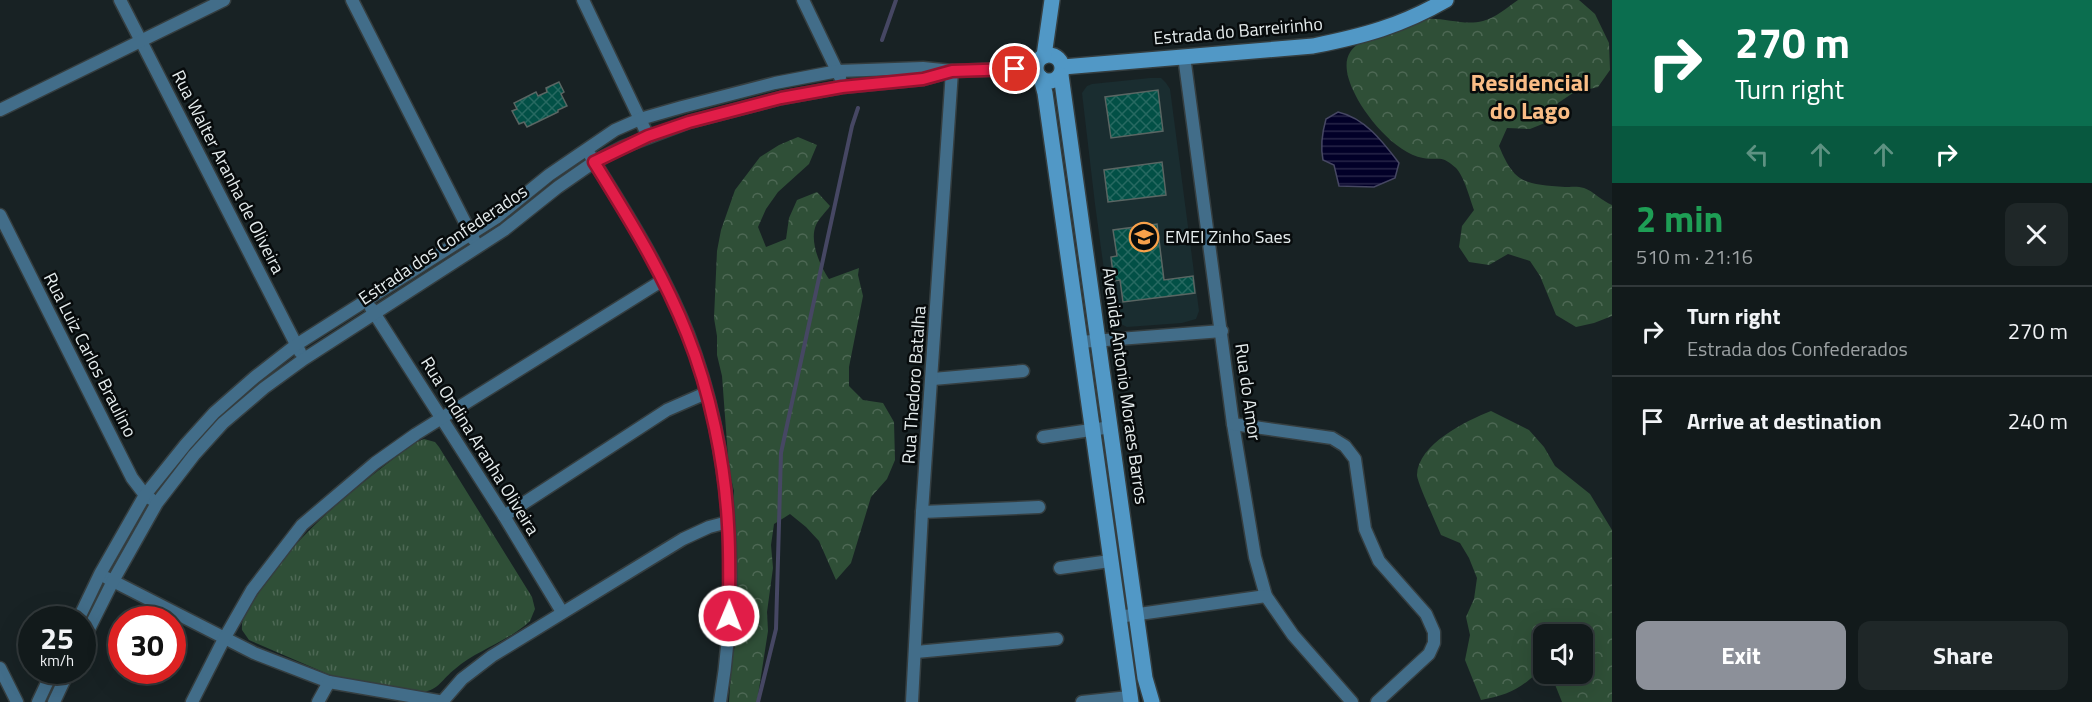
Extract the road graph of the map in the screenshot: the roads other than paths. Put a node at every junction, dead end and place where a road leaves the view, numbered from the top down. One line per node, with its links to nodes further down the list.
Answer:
1 (120, 0): 8 (street, Rua Walter Aranha de Oliveira)
2 (224, 0): 8 (street)
3 (352, 0): 21 (street)
4 (583, 0): 16 (street)
5 (802, 0): 11 (street)
6 (1052, 0): 10 (street)
7 (1446, 0): 9 (street, Estrada do Barreirinho)
8 (141, 42): 15 (street); 29 (street, Rua Walter Aranha de Oliveira)
9 (1185, 56): 13 (street, Estrada do Barreirinho); 26 (street, Rua do Amor)
10 (1040, 67): 12 (street, Estrada dos Confederados); 13 (street, Estrada do Barreirinho); 13 (street); 28 (street)
11 (838, 71): 12 (street, Estrada dos Confederados); 14 (street); 16 (street, Estrada dos Confederados)
12 (952, 71): 14 (street, Estrada dos Confederados); 32 (street, Rua Thedoro Batalha)
13 (1062, 71): 27 (street, Avenida Antonio Moraes Barros)
14 (842, 87): 17 (street, Estrada dos Confederados)
15 (0, 110)
16 (640, 119): 17 (street); 18 (street, Estrada dos Confederados)
17 (648, 136): 19 (street, Estrada dos Confederados)
18 (586, 148): 19 (street); 21 (street, Estrada dos Confederados)
19 (594, 162): 22 (street, Estrada dos Confederados); 23 (street)
20 (0, 215): 39 (street, Rua Luiz Carlos Braulino)
21 (471, 235): 22 (street); 24 (street, Estrada dos Confederados)
22 (478, 247): 25 (street, Estrada dos Confederados)
23 (663, 280): 33 (street); 34 (street)
24 (367, 300): 25 (street, Rua Ondina Aranha Oliveira); 29 (street, Estrada dos Confederados)
25 (375, 313): 30 (street, Estrada dos Confederados); 34 (street, Rua Ondina Aranha Oliveira)
26 (1222, 331): 27 (street); 35 (street, Rua do Amor)
27 (1099, 340): 28 (street); 36 (street, Avenida Antonio Moraes Barros)
28 (1080, 342): 37 (street)
29 (296, 345): 30 (street, Rua Walter Aranha de Oliveira); 39 (street, Estrada dos Confederados)
30 (304, 359): 40 (street, Estrada dos Confederados)
31 (1023, 371): 32 (street)
32 (933, 379): 42 (street, Rua Thedoro Batalha)
33 (706, 393): 43 (street); 44 (street)
34 (441, 419): 43 (street, Rua Ondina Aranha Oliveira); 55 (street)
35 (1233, 424): 49 (street, Rua do Amor); 74 (street)
36 (1111, 427): 37 (street); 52 (street, Avenida Antonio Moraes Barros)
37 (1092, 430): 38 (street); 45 (street)
38 (1043, 437)
39 (145, 495): 40 (street, Rua Luiz Carlos Braulino); 47 (street, Estrada dos Confederados)
40 (157, 503): 48 (street, Estrada dos Confederados)
41 (1039, 507): 42 (street)
42 (922, 512): 57 (street, Rua Thedoro Batalha)
43 (504, 516): 51 (street, Rua Ondina Aranha Oliveira)
44 (728, 522): 51 (street); 69 (street)
45 (1110, 561): 46 (street); 54 (street)
46 (1060, 568)
47 (100, 574): 48 (street); 50 (street, Estrada dos Confederados)
48 (113, 581): 53 (street, Estrada dos Confederados); 55 (street)
49 (1266, 596): 52 (street); 73 (street, Rua do Amor)
50 (85, 606)
51 (562, 612): 68 (street)
52 (1137, 613): 54 (street); 72 (street, Avenida Antonio Moraes Barros)
53 (96, 615)
54 (1118, 617): 62 (street)
55 (224, 639): 59 (street); 66 (street)
56 (1057, 639): 57 (street)
57 (916, 652): 70 (street, Rua Thedoro Batalha)
58 (0, 668): 63 (street)
59 (328, 682): 67 (street); 68 (street)
60 (46, 684): 64 (street)
61 (62, 684): 65 (street)
62 (1130, 700): 71 (street)
63 (17, 702)
64 (38, 702)
65 (54, 702)
66 (192, 702)
67 (318, 702)
68 (443, 702)
69 (720, 702)
70 (912, 702)
71 (1082, 702)
72 (1152, 702)
73 (1352, 702)
74 (1377, 702)

